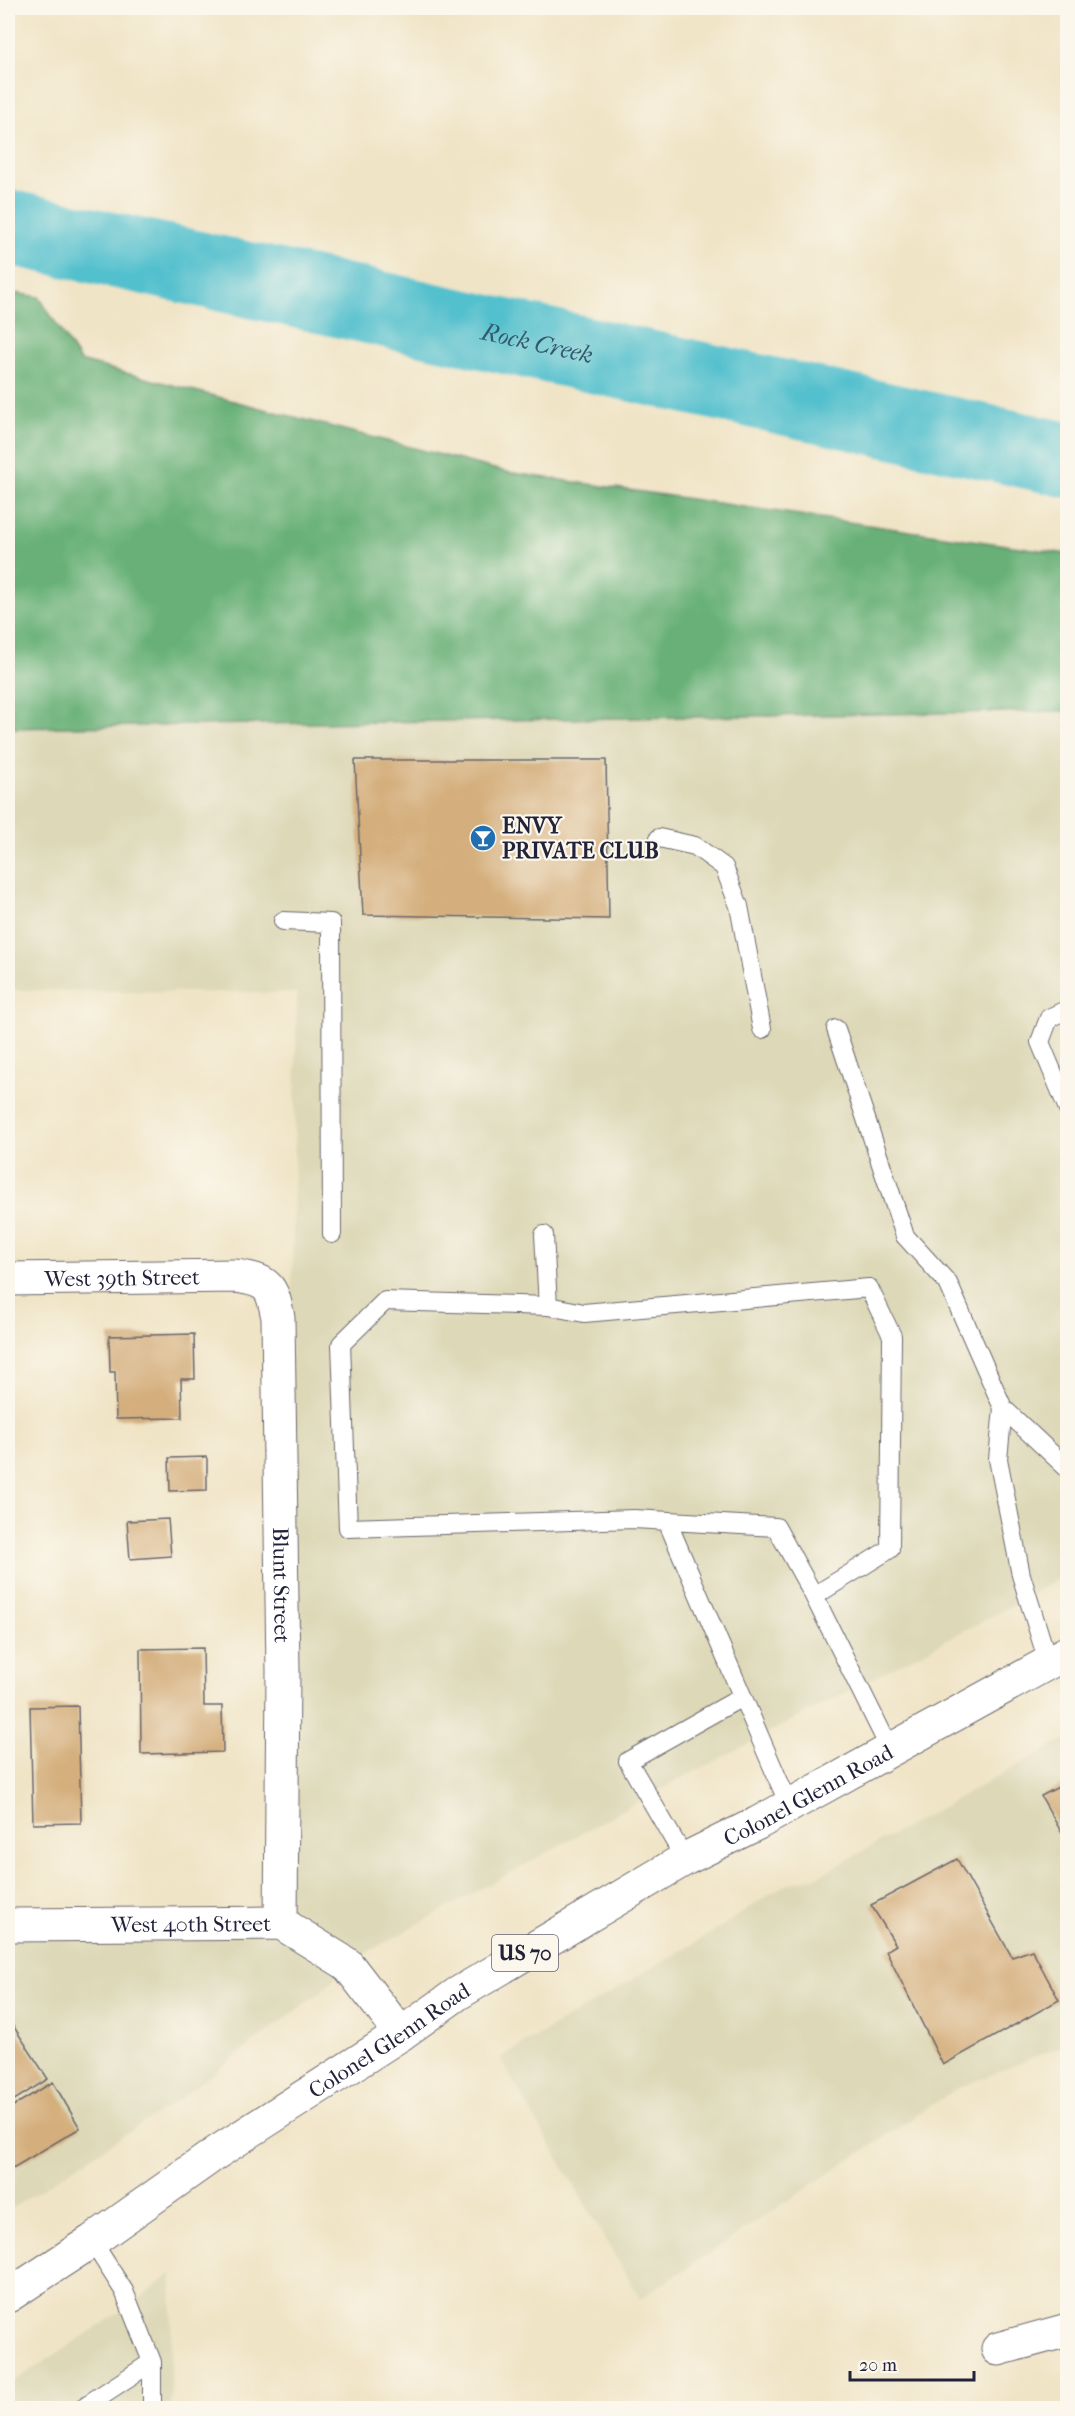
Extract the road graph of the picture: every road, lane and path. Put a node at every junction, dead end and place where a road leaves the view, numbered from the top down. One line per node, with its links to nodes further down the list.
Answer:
1 (659, 838): 4 (lane)
2 (283, 921): 7 (lane)
3 (1068, 1009): 6 (lane)
4 (762, 1029)
5 (836, 1029): 12 (lane)
6 (1068, 1109)
7 (332, 1234)
8 (544, 1235): 11 (lane)
9 (236, 1276): 10 (street, West 39th Street); 21 (street, Blunt Street)
10 (8, 1279)
11 (548, 1306): 14 (lane); 15 (lane)
12 (1003, 1408): 13 (lane); 16 (lane)
13 (1068, 1469)
14 (667, 1521): 15 (lane); 17 (lane)
15 (814, 1596): 18 (lane)
16 (1058, 1657): 18 (street, Colonel Glenn Road / US 70)
17 (742, 1697): 19 (lane); 20 (lane)
18 (891, 1751): 19 (street, Colonel Glenn Road / US 70)
19 (789, 1805): 20 (street, Colonel Glenn Road / US 70)
20 (685, 1858): 23 (street, Colonel Glenn Road / US 70)
21 (281, 1923): 22 (street, West 40th Street); 23 (street, West 40th Street)
22 (8, 1925)
23 (401, 2034): 24 (street, Colonel Glenn Road / US 70)
24 (92, 2241): 25 (street, Colonel Glenn Road / US 70); 28 (lane)
25 (8, 2296)
26 (1068, 2330): 27 (street)
27 (998, 2349)
28 (152, 2362): 29 (lane); 30 (lane)
29 (82, 2409)
30 (152, 2409)

